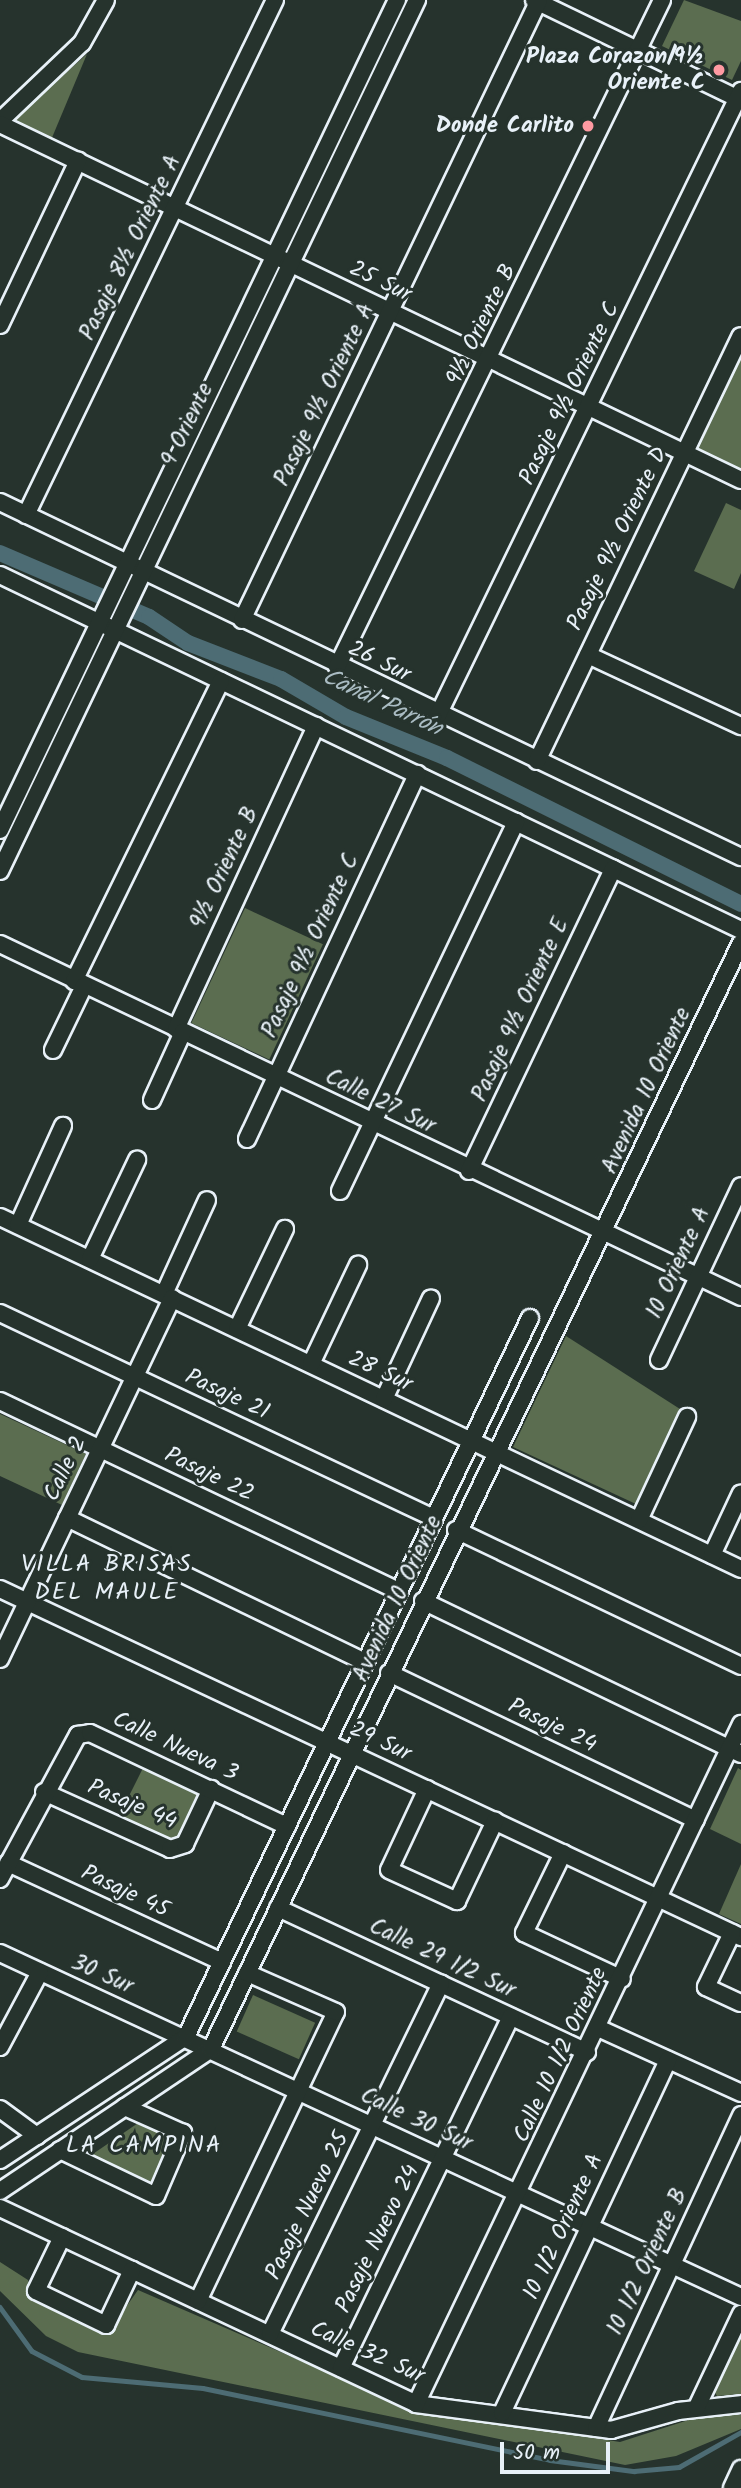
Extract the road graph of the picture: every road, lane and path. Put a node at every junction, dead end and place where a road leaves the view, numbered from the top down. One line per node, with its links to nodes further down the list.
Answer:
1 (106, 0): 9 (street)
2 (275, 0): 11 (street, Pasaje 8½ Oriente A)
3 (397, 0): 12 (street, 9 Oriente)
4 (417, 0): 13 (street, 9 Oriente)
5 (662, 0): 7 (street, 9½ Oriente B)
6 (537, 1): 7 (street); 14 (street, Pasaje 9½ Oriente A)
7 (638, 50): 8 (street); 17 (street, 9½ Oriente B)
8 (740, 96): 18 (street, Pasaje 9½ Oriente C)
9 (0, 123): 10 (street, 25 Sur)
10 (78, 162): 11 (street, 25 Sur); 15 (street)
11 (175, 208): 12 (street, 25 Sur); 22 (street, Pasaje 8½ Oriente A)
12 (275, 256): 13 (street, 25 Sur); 23 (street, 9 Oriente)
13 (291, 264): 14 (street, 25 Sur); 23 (street, 9 Oriente)
14 (390, 311): 17 (street, 25 Sur); 26 (street, Pasaje 9½ Oriente A)
15 (0, 325)
16 (741, 336): 19 (street, Pasaje 9½ Oriente D)
17 (491, 360): 18 (street, 25 Sur); 29 (street, 9½ Oriente B)
18 (589, 408): 19 (street, 25 Sur); 31 (street, Pasaje 9½ Oriente C)
19 (684, 453): 20 (street, 25 Sur); 28 (street, Pasaje 9½ Oriente D)
20 (741, 480)
21 (0, 502): 22 (street, 26 Sur)
22 (26, 515): 23 (street, 26 Sur)
23 (134, 568): 25 (street, 9 Oriente); 26 (street, 26 Sur); 27 (street, 9 Oriente)
24 (2, 580): 25 (street)
25 (101, 618): 27 (street); 37 (street, 9 Oriente)
26 (242, 620): 29 (street, 26 Sur)
27 (116, 626): 30 (street); 40 (street, 9 Oriente)
28 (588, 655): 33 (street); 34 (street, Pasaje 9½ Oriente D)
29 (337, 667): 31 (street, 26 Sur)
30 (221, 681): 32 (street); 44 (street)
31 (438, 715): 34 (street, 26 Sur)
32 (316, 726): 35 (street); 45 (street, 9½ Oriente B)
33 (741, 726)
34 (537, 761): 38 (street, 26 Sur)
35 (417, 774): 36 (street); 47 (street, Pasaje 9½ Oriente C)
36 (516, 822): 39 (street); 49 (street)
37 (0, 830)
38 (740, 854)
39 (613, 869): 41 (street); 53 (street, Pasaje 9½ Oriente E)
40 (0, 871)
41 (741, 930)
42 (741, 943): 60 (street, Avenida 10 Oriente)
43 (0, 944): 44 (street, Calle 27 Sur)
44 (79, 983): 45 (street, Calle 27 Sur); 46 (street)
45 (179, 1030): 47 (street, Calle 27 Sur); 48 (street, 9½ Oriente B)
46 (53, 1050)
47 (275, 1076): 49 (street, Calle 27 Sur); 51 (street, Pasaje 9½ Oriente C)
48 (152, 1100)
49 (373, 1124): 53 (street, Calle 27 Sur); 55 (street)
50 (63, 1126): 58 (street)
51 (247, 1139)
52 (137, 1160): 61 (street)
53 (470, 1171): 60 (street, Calle 27 Sur)
54 (741, 1186): 63 (street, 10 Oriente A)
55 (340, 1191)
56 (207, 1200): 64 (street, Calle 2)
57 (0, 1217): 58 (street, 28 Sur)
58 (18, 1225): 61 (street, 28 Sur)
59 (285, 1229): 69 (street)
60 (605, 1234): 63 (street, Calle 27 Sur); 78 (street, Avenida 10 Oriente)
61 (90, 1259): 64 (street, 28 Sur)
62 (358, 1265): 71 (street)
63 (698, 1277): 65 (street, Calle 27 Sur); 70 (street, 10 Oriente A)
64 (168, 1296): 69 (street, 28 Sur); 72 (street, Calle 2)
65 (741, 1297)
66 (431, 1298): 73 (street)
67 (0, 1313): 72 (street, Pasaje 21)
68 (530, 1318): 76 (street, Avenida 10 Oriente)
69 (237, 1329): 71 (street, 28 Sur)
70 (659, 1360)
71 (311, 1364): 73 (street, 28 Sur)
72 (135, 1377): 77 (street, Calle 2); 81 (street, Pasaje 21)
73 (384, 1399): 76 (street, 28 Sur)
74 (0, 1401): 77 (street, Pasaje 22)
75 (687, 1417): 82 (street)
76 (471, 1440): 78 (street, 28 Sur); 81 (street, Avenida 10 Oriente)
77 (100, 1448): 80 (street, Calle 2); 87 (street, Pasaje 22)
78 (494, 1451): 82 (street, 28 Sur); 83 (street, Avenida 10 Oriente)
79 (741, 1493): 84 (street)
80 (67, 1518): 89 (street, Calle 2); 91 (street)
81 (434, 1518): 87 (street, Avenida 10 Oriente)
82 (639, 1520): 84 (street, 28 Sur)
83 (456, 1530): 88 (street, Avenida 10 Oriente); 92 (street)
84 (712, 1555): 85 (street, 28 Sur)
85 (741, 1569)
86 (0, 1589): 89 (street, 29 Sur)
87 (399, 1591): 91 (street, Avenida 10 Oriente)
88 (423, 1601): 93 (street, Avenida 10 Oriente); 96 (street)
89 (27, 1602): 90 (street, Calle 2); 95 (street, 29 Sur)
90 (0, 1659)
91 (365, 1662): 95 (street, Avenida 10 Oriente)
92 (741, 1666)
93 (389, 1673): 97 (street, Avenida 10 Oriente); 102 (street, Pasaje 24)
94 (741, 1724): 96 (street, Calle 10 1/2 Oriente)
95 (327, 1742): 97 (street, 29 Sur); 103 (street, Avenida 10 Oriente)
96 (735, 1751): 102 (street, Calle 10 1/2 Oriente)
97 (351, 1754): 99 (street, 29 Sur); 108 (street, Avenida 10 Oriente)
98 (211, 1789): 100 (street, Calle Nueva 3); 100 (street, Pasaje 44); 103 (street, Calle Nueva 3)
99 (427, 1789): 101 (street, 29 Sur); 101 (street)
100 (44, 1792): 105 (street, Calle Nueva 3)
101 (495, 1821): 104 (street, 29 Sur)
102 (696, 1821): 107 (street, Calle 10 1/2 Oriente)
103 (287, 1826): 111 (street, Avenida 10 Oriente)
104 (563, 1853): 107 (street, 29 Sur); 114 (street)
105 (8, 1863): 106 (street, Calle Nueva 3); 111 (street, Pasaje 45)
106 (0, 1879)
107 (659, 1898): 109 (street, 29 Sur); 114 (street, Calle 10 1/2 Oriente)
108 (278, 1908): 113 (street, Avenida 10 Oriente); 115 (street, Calle 29 1/2 Sur)
109 (736, 1935): 116 (street)
110 (0, 1953): 112 (street, 30 Sur)
111 (222, 1962): 119 (street, Avenida 10 Oriente)
112 (40, 1972): 119 (street, 30 Sur); 120 (street)
113 (247, 1973): 121 (street, Avenida 10 Oriente); 124 (street)
114 (622, 1979): 118 (street, Calle 10 1/2 Oriente)
115 (441, 1984): 117 (street, Calle 29 1/2 Sur); 129 (street, Pasaje Nuevo 25)
116 (741, 2003)
117 (511, 2017): 122 (street, Calle 29 1/2 Sur); 132 (street, Pasaje Nuevo 24)
118 (598, 2028): 122 (street, Calle 10 1/2 Oriente); 123 (street)
119 (186, 2037): 121 (street, Calle 30 Sur); 130 (street)
120 (0, 2047)
121 (211, 2049): 124 (street, Calle 30 Sur); 126 (street)
122 (587, 2052): 135 (street, Calle 10 1/2 Oriente)
123 (668, 2060): 125 (street); 137 (street, 10 1/2 Oriente A)
124 (298, 2090): 129 (street, Calle 30 Sur); 142 (street)
125 (741, 2093)
126 (125, 2106): 131 (street); 131 (street)
127 (0, 2109): 130 (street)
128 (741, 2115): 139 (street, 10 1/2 Oriente B)
129 (373, 2125): 132 (street, Calle 30 Sur); 144 (street, Pasaje Nuevo 25)
130 (37, 2136): 133 (street)
131 (60, 2150): 134 (street)
132 (443, 2157): 135 (street, Calle 30 Sur); 145 (street, Pasaje Nuevo 24)
133 (0, 2160)
134 (0, 2191)
135 (521, 2194): 137 (street, Calle 30 Sur); 146 (street, Calle 10 1/2 Oriente)
136 (0, 2208): 138 (street, Calle 32 Sur)
137 (589, 2226): 139 (street, Calle 30 Sur); 149 (street, 10 1/2 Oriente A)
138 (62, 2237): 140 (street, Calle 32 Sur); 140 (street)
139 (672, 2264): 141 (street, Calle 30 Sur); 150 (street, 10 1/2 Oriente B)
140 (132, 2270): 142 (street, Calle 32 Sur)
141 (741, 2297)
142 (198, 2301): 144 (street, Calle 32 Sur)
143 (741, 2315): 148 (street)
144 (270, 2334): 145 (street, Calle 32 Sur)
145 (341, 2368): 146 (street, Calle 32 Sur)
146 (416, 2404): 149 (street, Calle 32 Sur)
147 (741, 2404): 148 (street, Calle 32 Sur)
148 (697, 2407): 150 (street, Calle 32 Sur)
149 (502, 2413): 150 (street, Calle 32 Sur)
150 (596, 2428)
151 (741, 2469): 152 (street)
152 (732, 2488)

